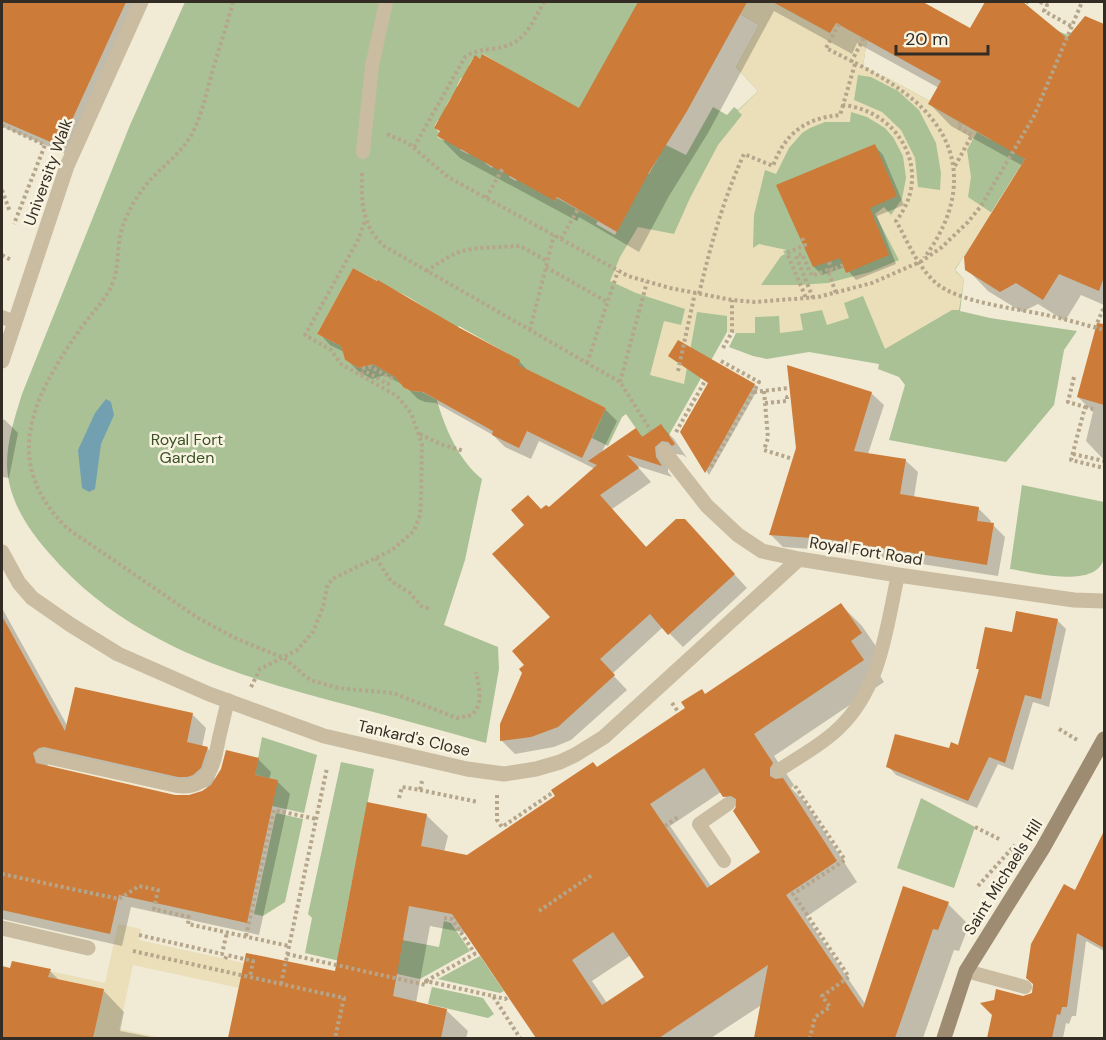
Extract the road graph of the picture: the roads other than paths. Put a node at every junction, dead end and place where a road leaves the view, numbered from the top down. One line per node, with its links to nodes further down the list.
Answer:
1 (141, 2): 4 (street, University Walk)
2 (386, 2): 3 (lane)
3 (363, 152)
4 (8, 319): 5 (street, University Walk)
5 (2, 361)
6 (664, 451): 8 (street, Royal Fort Road)
7 (2, 552): 11 (street, Tankard's Close)
8 (799, 559): 9 (street, Royal Fort Road); 11 (street, Tankard's Close)
9 (898, 575): 10 (street, Royal Fort Road); 14 (lane)
10 (1104, 601)
11 (228, 700): 13 (lane)
12 (1104, 739): 19 (street, Saint Michaels Hill)
13 (42, 756)
14 (781, 769)
15 (728, 804): 16 (lane)
16 (724, 861)
17 (2, 928): 18 (street)
18 (88, 948)
19 (966, 971): 20 (lane); 21 (street, Saint Michaels Hill)
20 (1025, 987)
21 (944, 1038)

